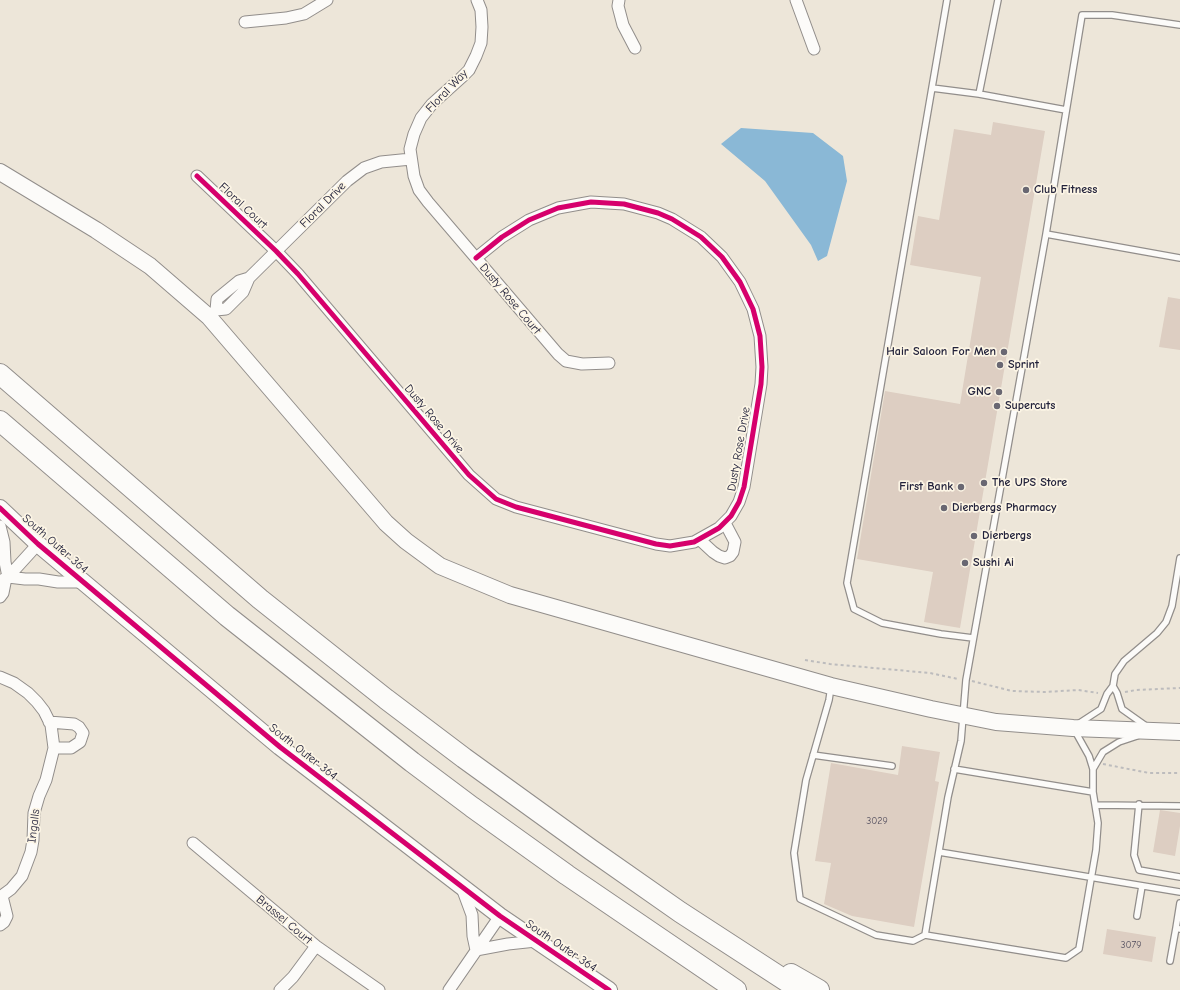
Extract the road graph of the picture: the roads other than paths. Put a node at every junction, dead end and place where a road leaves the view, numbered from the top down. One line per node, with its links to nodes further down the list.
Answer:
1 (327, 0): 7 (street)
2 (477, 0): 14 (street, Floral Way)
3 (619, 0): 9 (street)
4 (796, 0): 10 (street)
5 (947, 0): 11 (lane)
6 (998, 0): 12 (lane)
7 (245, 22)
8 (1180, 25): 13 (lane)
9 (635, 48)
10 (814, 49)
11 (932, 88): 12 (lane); 35 (lane)
12 (979, 94): 13 (lane)
13 (1066, 110): 17 (lane)
14 (411, 159): 18 (street, Floral Drive); 19 (street, Dusty Rose Court)
15 (0, 172): 21 (main road)
16 (197, 176): 18 (street, Floral Court)
17 (1046, 234): 20 (lane); 35 (lane)
18 (276, 251): 21 (street, Floral Drive); 28 (street, Dusty Rose Drive)
19 (476, 258): 22 (street, Dusty Rose Court); 26 (street, Dusty Rose Drive)
20 (1180, 258)
21 (212, 314): 37 (main road)
22 (609, 363)
23 (0, 374): 67 (highway)
24 (0, 421): 76 (highway)
25 (0, 508): 29 (main road, South Outer 364)
26 (725, 522): 28 (street, Dusty Rose Drive); 28 (street)
27 (0, 526): 31 (street)
28 (700, 540)
29 (38, 544): 31 (street); 33 (main road, South Outer 364)
30 (1180, 558): 32 (lane)
31 (5, 578): 33 (street); 34 (street)
32 (1178, 579): 38 (lane)
33 (83, 582): 58 (main road, South Outer 364)
34 (0, 597)
35 (973, 638): 39 (lane)
36 (0, 678): 40 (street, Ingalls)
37 (831, 686): 39 (main road); 45 (lane)
38 (1113, 686): 41 (lane); 42 (lane)
39 (962, 716): 41 (main road); 47 (lane)
40 (49, 722): 44 (street, Ingalls); 44 (street)
41 (1073, 728): 42 (main road); 48 (lane)
42 (1154, 732): 43 (main road); 48 (lane)
43 (1180, 732)
44 (54, 748): 60 (street, Ingalls)
45 (813, 755): 46 (lane); 66 (lane)
46 (892, 766)
47 (954, 769): 49 (lane); 54 (lane)
48 (1093, 769): 49 (lane)
49 (1093, 792): 51 (lane)
50 (1139, 804): 51 (lane); 52 (lane); 56 (lane)
51 (1096, 805): 55 (lane)
52 (1180, 806)
53 (193, 843): 69 (street, Brassel Court)
54 (939, 852): 55 (lane); 66 (lane)
55 (1092, 877): 57 (lane); 66 (lane)
56 (1180, 877)
57 (1142, 886): 59 (lane); 63 (lane)
58 (462, 887): 62 (main road, South Outer 364); 70 (street)
59 (1180, 892)
60 (1, 897): 64 (street, Ingalls)
61 (1180, 903): 65 (lane)
62 (500, 916): 68 (main road, South Outer 364); 70 (street)
63 (1137, 916)
64 (0, 925)
65 (1178, 929): 71 (lane)
66 (925, 935)
67 (719, 937): 77 (highway); 78 (highway)
68 (536, 940): 70 (street); 75 (main road, South Outer 364)
69 (316, 946): 72 (street); 73 (street, Brassel Court)
70 (476, 950): 74 (street)
71 (1170, 961)
72 (280, 990)
73 (379, 990)
74 (449, 990)
75 (609, 990)
76 (736, 990)
77 (800, 990)
78 (819, 990)

